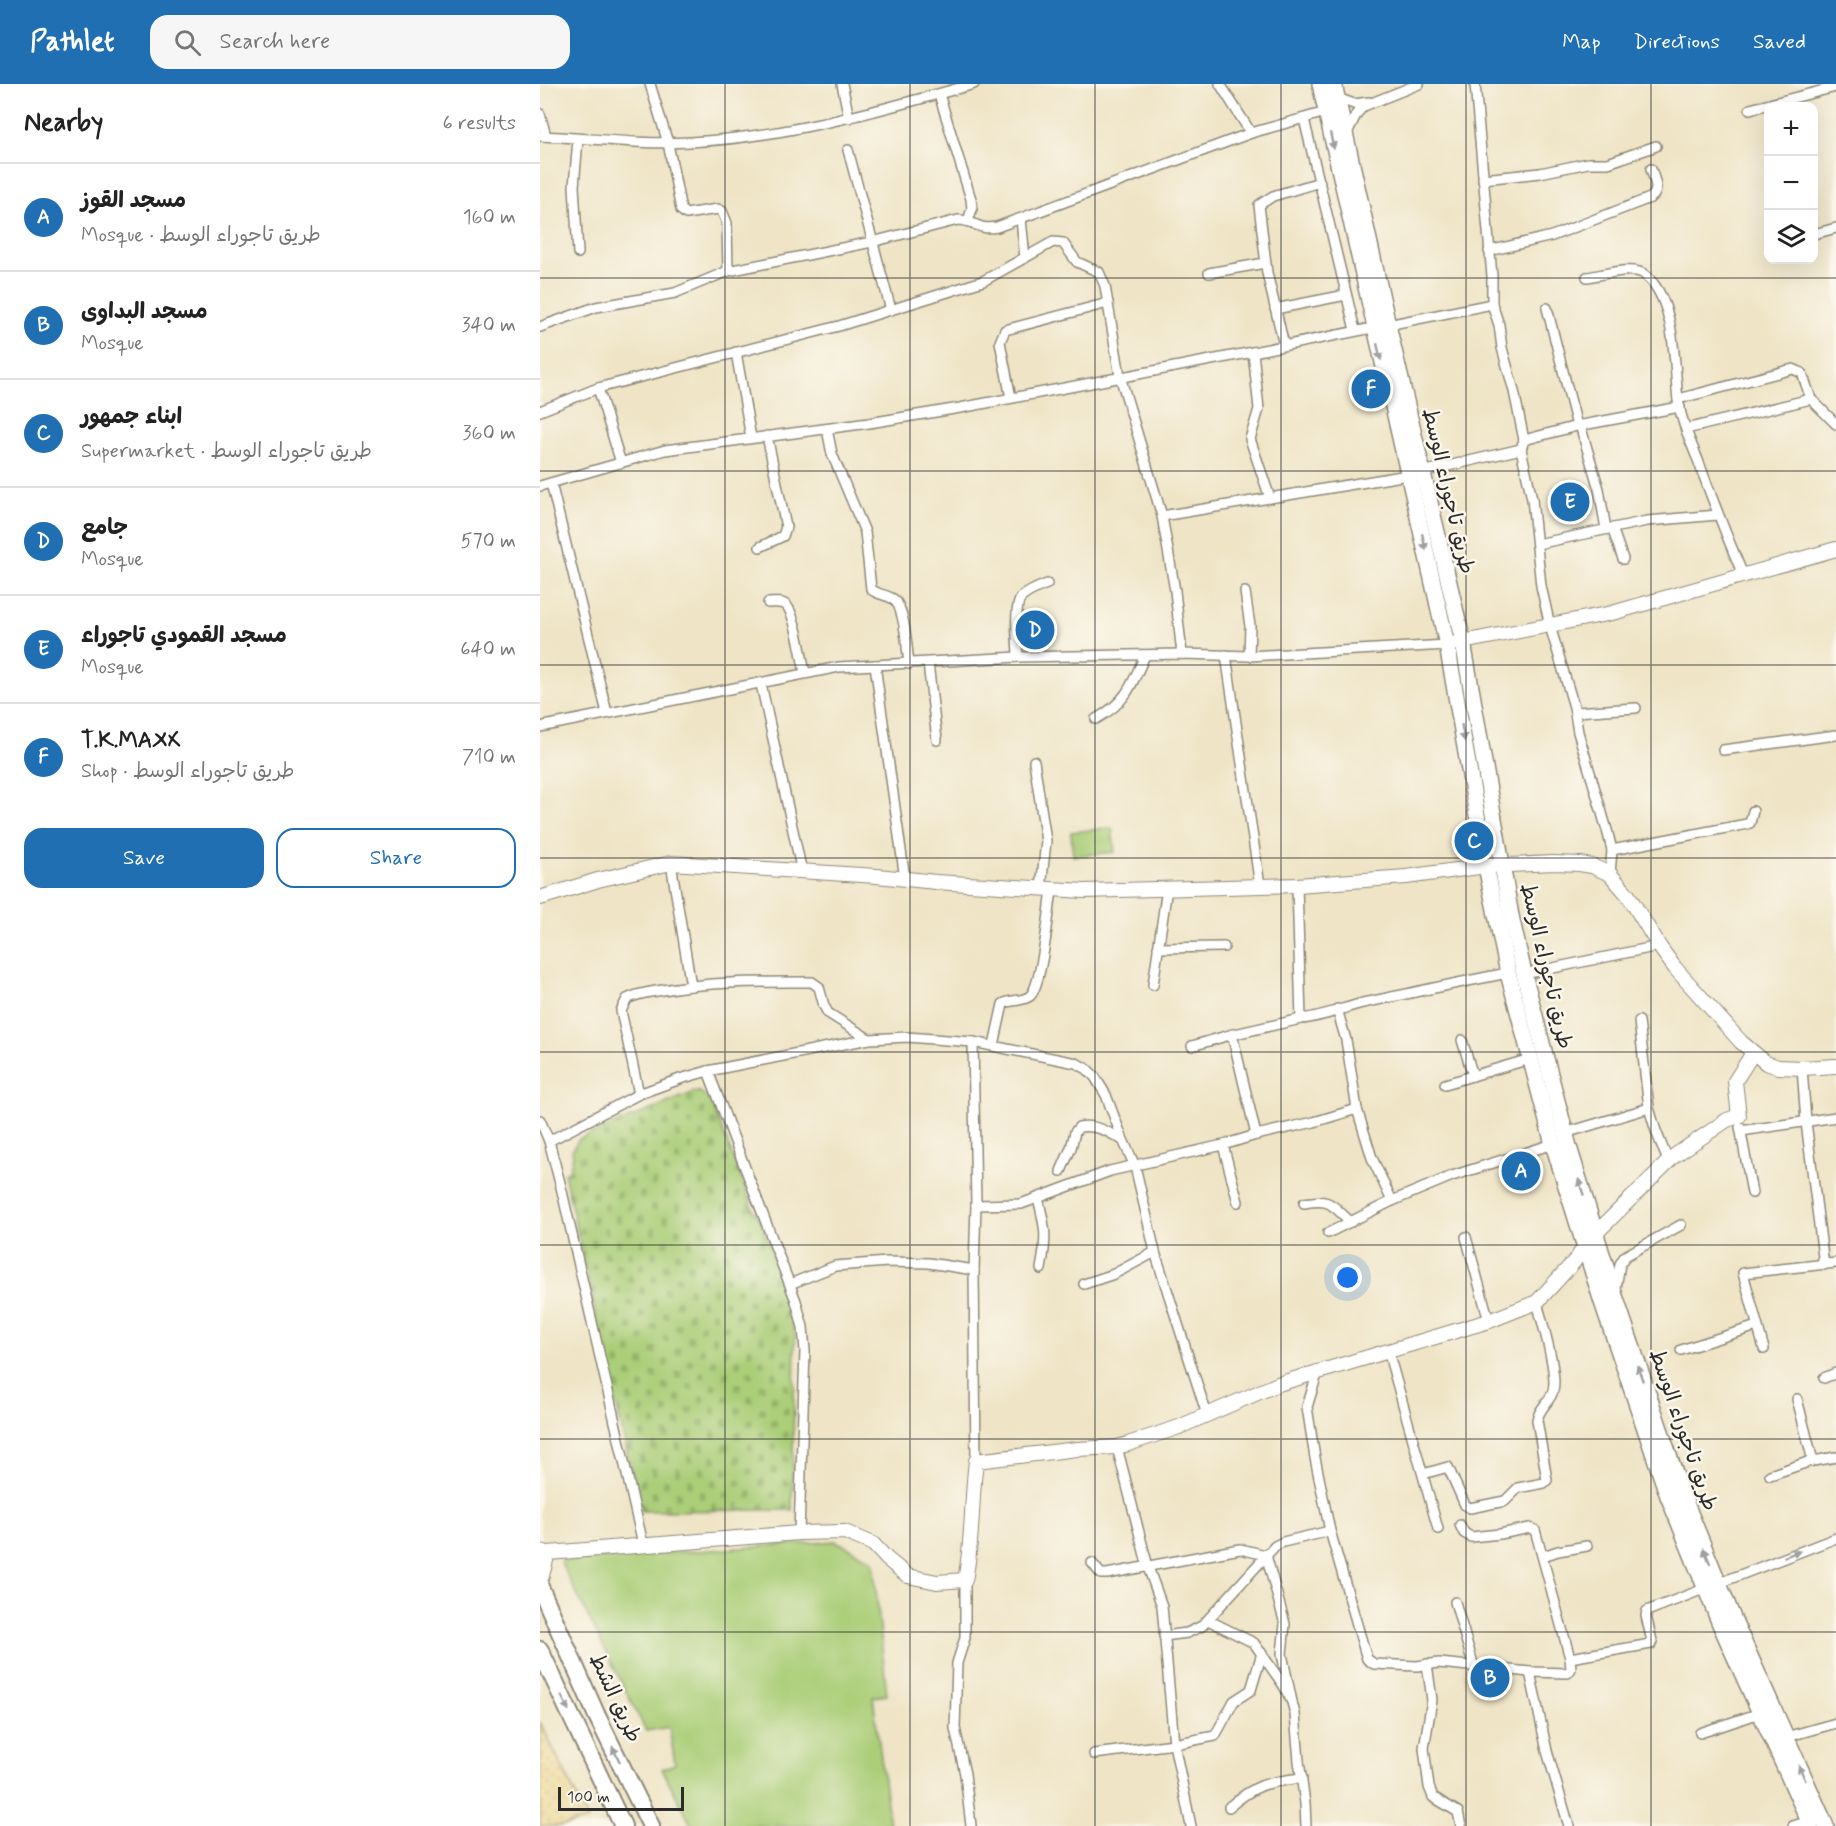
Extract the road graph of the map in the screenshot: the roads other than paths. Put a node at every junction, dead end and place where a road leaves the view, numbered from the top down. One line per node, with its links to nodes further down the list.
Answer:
1 (650, 84): 21 (street)
2 (842, 84): 15 (street)
3 (974, 84): 10 (street)
4 (1220, 84): 17 (street)
5 (1320, 84): 13 (main road)
6 (1419, 84): 11 (street)
7 (1475, 84): 25 (street)
8 (1836, 87): 12 (street)
9 (1335, 91): 11 (street); 18 (main road, طريق تاجوراء الوسط)
10 (939, 94): 15 (street); 28 (street)
11 (1374, 101): 18 (street)
12 (1750, 109)
13 (1326, 112): 16 (street); 45 (main road, one-way to 45)
14 (540, 114): 19 (street)
15 (849, 118): 21 (street)
16 (1304, 119): 17 (street); 26 (street)
17 (1251, 133): 27 (street)
18 (1345, 135): 45 (main road, طريق تاجوراء الوسط)
19 (543, 136): 20 (street)
20 (578, 139): 21 (street); 33 (street)
21 (668, 143): 36 (street)
22 (1656, 146): 25 (street)
23 (848, 150): 31 (street)
24 (1651, 169): 32 (street)
25 (1483, 179): 32 (street)
26 (1320, 182): 35 (street); 39 (street)
27 (1020, 219): 28 (street); 34 (street)
28 (968, 221): 31 (street)
29 (1836, 228): 30 (street)
30 (1818, 233)
31 (872, 242): 36 (street); 44 (street)
32 (1489, 251): 41 (street)
33 (578, 253)
34 (1024, 258): 40 (street); 44 (street)
35 (1265, 263): 37 (street); 43 (street)
36 (728, 272): 46 (street)
37 (1209, 273)
38 (1587, 277): 55 (street)
39 (1346, 295): 43 (street); 47 (street)
40 (1108, 303): 51 (street); 53 (street)
41 (1491, 304): 45 (street); 63 (street)
42 (1547, 308): 58 (street)
43 (1275, 309): 48 (street)
44 (891, 310): 49 (street)
45 (1381, 326): 47 (street); 65 (main road, طريق تاجوراء الوسط)
46 (540, 327)
47 (1355, 330): 48 (street)
48 (1284, 345): 50 (street)
49 (736, 352): 52 (street); 62 (street)
50 (1253, 352): 51 (street); 68 (street)
51 (1120, 376): 53 (street); 70 (street)
52 (598, 388): 56 (street); 64 (street)
53 (1011, 398): 59 (street)
54 (1811, 399): 55 (street); 57 (street); 60 (street)
55 (1679, 403): 58 (street); 60 (street)
56 (540, 411)
57 (1836, 424)
58 (1579, 426): 63 (street); 71 (street)
59 (827, 429): 61 (street); 88 (street)
60 (1686, 429): 69 (street)
61 (767, 436): 62 (street); 73 (street)
62 (751, 438): 64 (street)
63 (1522, 445): 65 (street); 72 (street)
64 (621, 463): 66 (street)
65 (1415, 473): 68 (street); 81 (main road, طريق تاجوراء الوسط)
66 (551, 483): 67 (street); 93 (street)
67 (540, 486)
68 (1270, 498): 70 (street)
69 (1718, 515): 71 (street); 76 (street)
70 (1162, 516): 82 (street)
71 (1609, 529): 72 (street); 75 (street)
72 (1538, 544): 80 (street)
73 (760, 548)
74 (1835, 553): 76 (street)
75 (1623, 559)
76 (1743, 575): 80 (street)
77 (1047, 584): 86 (street)
78 (1245, 592): 85 (street)
79 (768, 603): 90 (street)
80 (1550, 626): 81 (street); 94 (street)
81 (1455, 644): 85 (street); 104 (main road, طريق تاجوراء الوسط)
82 (1182, 654): 83 (street); 84 (street)
83 (1145, 655): 86 (street); 95 (street)
84 (1226, 655): 85 (street); 108 (street)
85 (1249, 656)
86 (1018, 657): 87 (street)
87 (928, 663): 88 (street); 98 (street)
88 (909, 664): 89 (street)
89 (875, 665): 90 (street); 107 (street)
90 (805, 673): 91 (street)
91 (761, 684): 93 (street); 105 (street)
92 (1636, 708): 94 (street)
93 (607, 712): 96 (street)
94 (1575, 712): 102 (street)
95 (1096, 719)
96 (540, 728)
97 (1836, 735): 99 (street)
98 (937, 740)
99 (1723, 750)
100 (1034, 761): 111 (street)
101 (1753, 811): 102 (street)
102 (1612, 850): 106 (street)
103 (671, 863): 105 (street); 112 (street); 119 (street)
104 (1494, 865): 106 (street); 109 (street); 116 (main road); 117 (main road, طريق تاجوراء الوسط)
105 (802, 872): 107 (street)
106 (1610, 874): 113 (street)
107 (905, 879): 111 (street)
108 (1260, 885): 109 (street); 110 (street)
109 (1297, 885): 121 (street)
110 (1167, 888): 111 (street); 115 (street)
111 (1047, 890): 127 (street)
112 (540, 898)
113 (1659, 946): 117 (street); 129 (street)
114 (1224, 947): 115 (street)
115 (1158, 948): 118 (street)
116 (1508, 973): 120 (street); 130 (main road)
117 (1524, 974): 144 (main road, طريق تاجوراء الوسط)
118 (1153, 985)
119 (691, 986): 124 (street); 136 (street)
120 (1337, 1010): 121 (street); 138 (street)
121 (1301, 1019): 123 (street)
122 (1639, 1021): 137 (street)
123 (1232, 1034): 128 (street); 145 (street)
124 (869, 1039): 126 (street); 133 (street)
125 (1462, 1040): 134 (street)
126 (973, 1042): 127 (street); 158 (street)
127 (994, 1045): 146 (street)
128 (1192, 1046)
129 (1753, 1053): 132 (street); 139 (street)
130 (1530, 1059): 134 (street); 148 (main road)
131 (1836, 1066): 132 (street)
132 (1802, 1068): 142 (street)
133 (708, 1071): 136 (street); 170 (street)
134 (1473, 1076): 135 (street)
135 (1444, 1084)
136 (639, 1094): 147 (street)
137 (1649, 1108): 144 (street); 150 (street)
138 (1357, 1109): 145 (street); 155 (street)
139 (1739, 1116): 143 (street); 150 (street)
140 (1836, 1117): 142 (street)
141 (540, 1120): 147 (street)
142 (1806, 1122): 143 (street); 167 (street)
143 (1741, 1131): 153 (street)
144 (1565, 1133): 162 (main road, طريق تاجوراء الوسط, one-way to 144)
145 (1256, 1134): 149 (street)
146 (1123, 1140): 151 (street); 152 (street)
147 (549, 1141): 195 (street)
148 (1553, 1144): 155 (street); 164 (main road)
149 (1223, 1145): 151 (street); 156 (street)
150 (1668, 1161): 162 (street)
151 (1135, 1166): 154 (street); 165 (street)
152 (1061, 1171)
153 (1752, 1192)
154 (1038, 1198): 158 (street); 168 (street)
155 (1392, 1201): 159 (street)
156 (1238, 1202)
157 (1304, 1203): 159 (street)
158 (976, 1204): 169 (street)
159 (1351, 1222): 161 (street)
160 (1681, 1225): 172 (street)
161 (1328, 1233)
162 (1596, 1233): 164 (street); 172 (main road, طريق تاجوراء الوسط)
163 (1466, 1237): 174 (street)
164 (1585, 1247): 173 (street); 204 (main road)
165 (1155, 1252): 171 (street); 183 (street)
166 (1836, 1263): 167 (street)
167 (1824, 1265): 175 (street)
168 (1041, 1269)
169 (975, 1270): 170 (street); 186 (street)
170 (790, 1284): 193 (street)
171 (1084, 1284)
172 (1615, 1296): 204 (main road, طريق تاجوراء الوسط, one-way to 172)
173 (1537, 1302): 174 (street); 188 (street)
174 (1489, 1321): 178 (street)
175 (1757, 1326): 176 (street); 177 (street)
176 (1764, 1348)
177 (1681, 1350)
178 (1388, 1351): 179 (street); 188 (street)
179 (1318, 1371): 183 (street); 192 (street)
180 (1836, 1373): 181 (street)
181 (1824, 1378)
182 (1797, 1399): 187 (street)
183 (1207, 1415): 184 (street)
184 (1117, 1447): 186 (street); 201 (street)
185 (1836, 1457): 187 (street)
186 (976, 1461): 202 (street)
187 (1813, 1461): 189 (street)
188 (1423, 1474): 191 (street)
189 (1770, 1475)
190 (1460, 1525): 199 (street)
191 (1438, 1529)
192 (1330, 1531): 198 (street); 211 (street)
193 (800, 1533): 195 (street); 202 (street)
194 (1835, 1541): 204 (street, one-way to 194)
195 (643, 1545): 197 (street)
196 (1587, 1546): 199 (street)
197 (544, 1552): 203 (street)
198 (1266, 1555): 201 (street); 206 (street); 214 (street)
199 (1543, 1556): 210 (street)
200 (1092, 1563): 201 (street)
201 (1148, 1567): 207 (street)
202 (965, 1580): 226 (street)
203 (540, 1585): 225 (highway, طريق الشط, one-way to 203)
204 (1712, 1587): 210 (street); 215 (main road); 218 (main road, طريق تاجوراء الوسط)
205 (1455, 1602): 212 (street)
206 (1209, 1620): 207 (street); 209 (street)
207 (1164, 1636): 219 (street)
208 (540, 1650): 224 (highway, one-way to 224)
209 (1262, 1653): 214 (street); 219 (street)
210 (1570, 1658): 213 (street)
211 (1427, 1664): 212 (street); 229 (street)
212 (1474, 1667): 213 (street)
213 (1530, 1672): 230 (street)
214 (1292, 1702): 221 (street)
215 (1760, 1713): 217 (street); 223 (main road)
216 (1836, 1723): 218 (street)
217 (1700, 1733)
218 (1786, 1737): 232 (main road, طريق تاجوراء الوسط, one-way to 218)
219 (1174, 1744): 220 (street); 227 (street)
220 (1094, 1754)
221 (1302, 1778): 222 (street); 228 (street)
222 (1229, 1807)
223 (1810, 1823): 231 (street)
224 (623, 1826)
225 (651, 1826)
226 (971, 1826)
227 (1191, 1826)
228 (1305, 1826)
229 (1461, 1826)
230 (1569, 1826)
231 (1794, 1826)
232 (1826, 1826)

